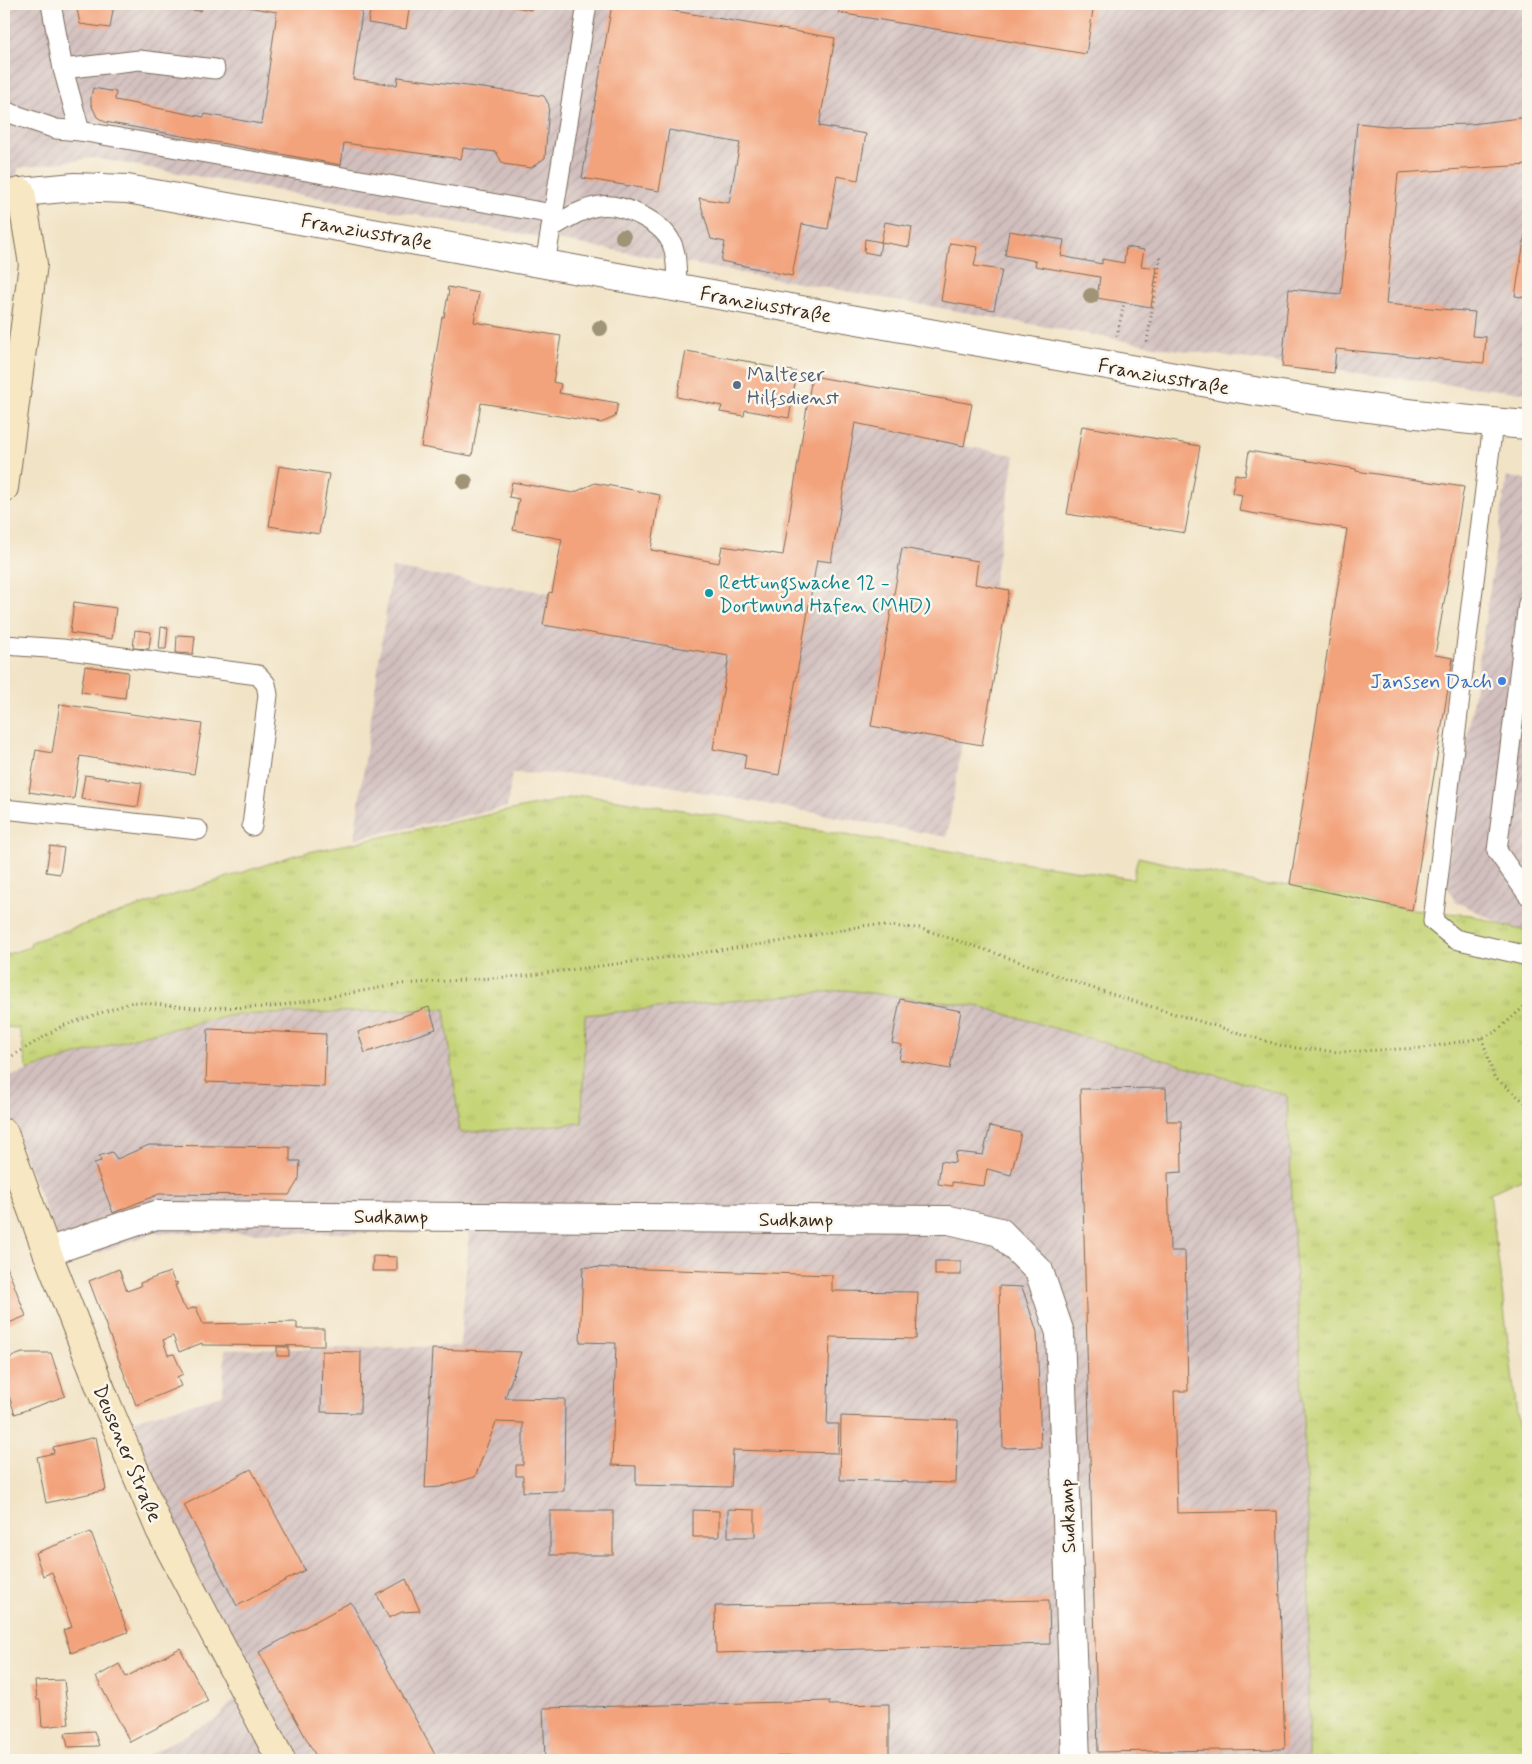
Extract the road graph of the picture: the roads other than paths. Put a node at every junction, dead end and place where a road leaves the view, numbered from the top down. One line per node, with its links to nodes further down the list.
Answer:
1 (51, 4): 3 (lane)
2 (587, 4): 8 (lane)
3 (63, 69): 4 (lane); 6 (lane)
4 (215, 69)
5 (4, 111): 6 (lane)
6 (80, 131): 8 (lane)
7 (12, 194): 9 (street, Franziusstraße); 13 (main road)
8 (552, 221): 9 (lane); 10 (lane)
9 (545, 264): 10 (street, Franziusstraße)
10 (677, 288): 11 (street, Franziusstraße)
11 (1493, 423): 12 (street, Franziusstraße); 20 (lane)
12 (1528, 425)
13 (4, 488)
14 (1528, 603): 19 (lane)
15 (4, 645): 17 (lane)
16 (4, 809): 18 (lane)
17 (252, 826)
18 (198, 830)
19 (1528, 895)
20 (1528, 956)
21 (4, 1133): 22 (main road, Deusener Straße)
22 (47, 1252): 23 (main road, Deusener Straße); 24 (street, Sudkamp)
23 (281, 1760)
24 (1076, 1760)

